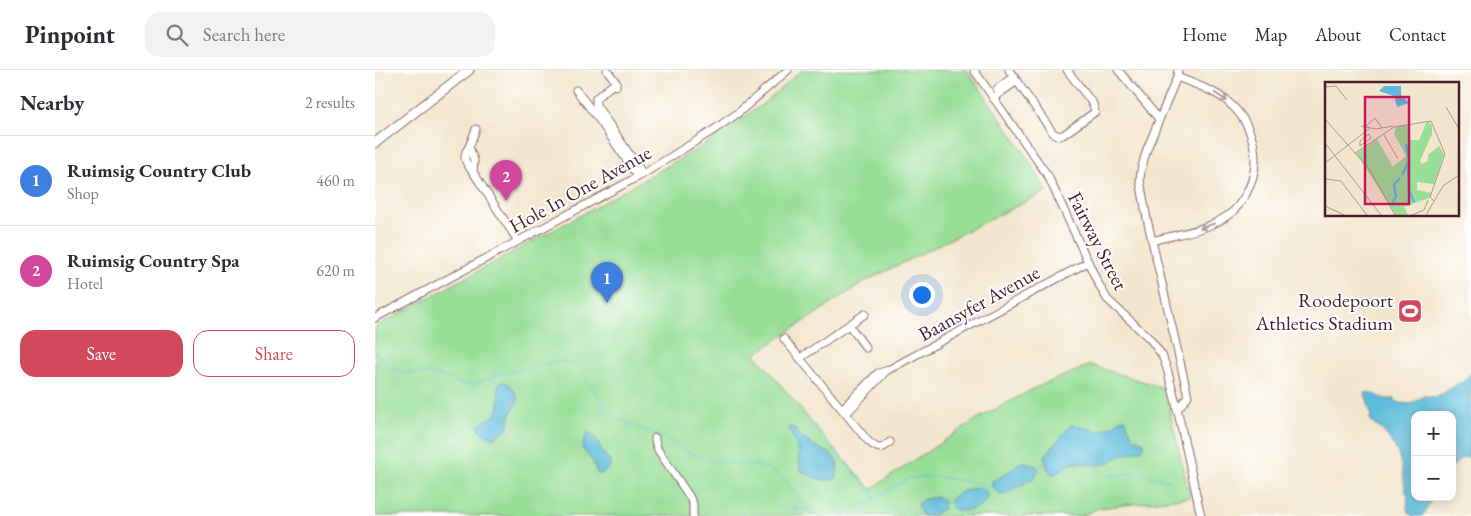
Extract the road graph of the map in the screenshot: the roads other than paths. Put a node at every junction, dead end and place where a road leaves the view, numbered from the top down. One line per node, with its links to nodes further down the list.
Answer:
1 (469, 70): 13 (main road)
2 (607, 70): 14 (street)
3 (788, 70): 14 (street, Hole In One Avenue)
4 (974, 70): 10 (street, Fairway Street)
5 (1067, 70): 8 (street)
6 (1118, 70): 11 (street)
7 (1177, 73): 11 (street); 16 (street, one-way to 16)
8 (1013, 76): 10 (street)
9 (576, 90): 14 (street)
10 (992, 96): 17 (street, Fairway Street)
11 (1159, 119): 16 (street)
12 (476, 129): 15 (street)
13 (375, 143)
14 (640, 175): 15 (street, Hole In One Avenue)
15 (519, 241): 19 (street, Hole In One Avenue)
16 (1152, 241): 24 (street)
17 (1088, 262): 25 (street, Fairway Street); 27 (street, Baansyfer Avenue)
18 (865, 314): 20 (street)
19 (375, 318)
20 (849, 325): 22 (street); 23 (street)
21 (784, 339): 23 (street)
22 (866, 348)
23 (800, 358): 27 (street)
24 (1186, 390): 25 (street); 26 (street)
25 (1175, 399): 26 (street, Fairway Street)
26 (1177, 410): 31 (street, Fairway Street)
27 (844, 412): 29 (street)
28 (655, 438): 30 (street)
29 (890, 442)
30 (693, 516)
31 (1201, 516)

